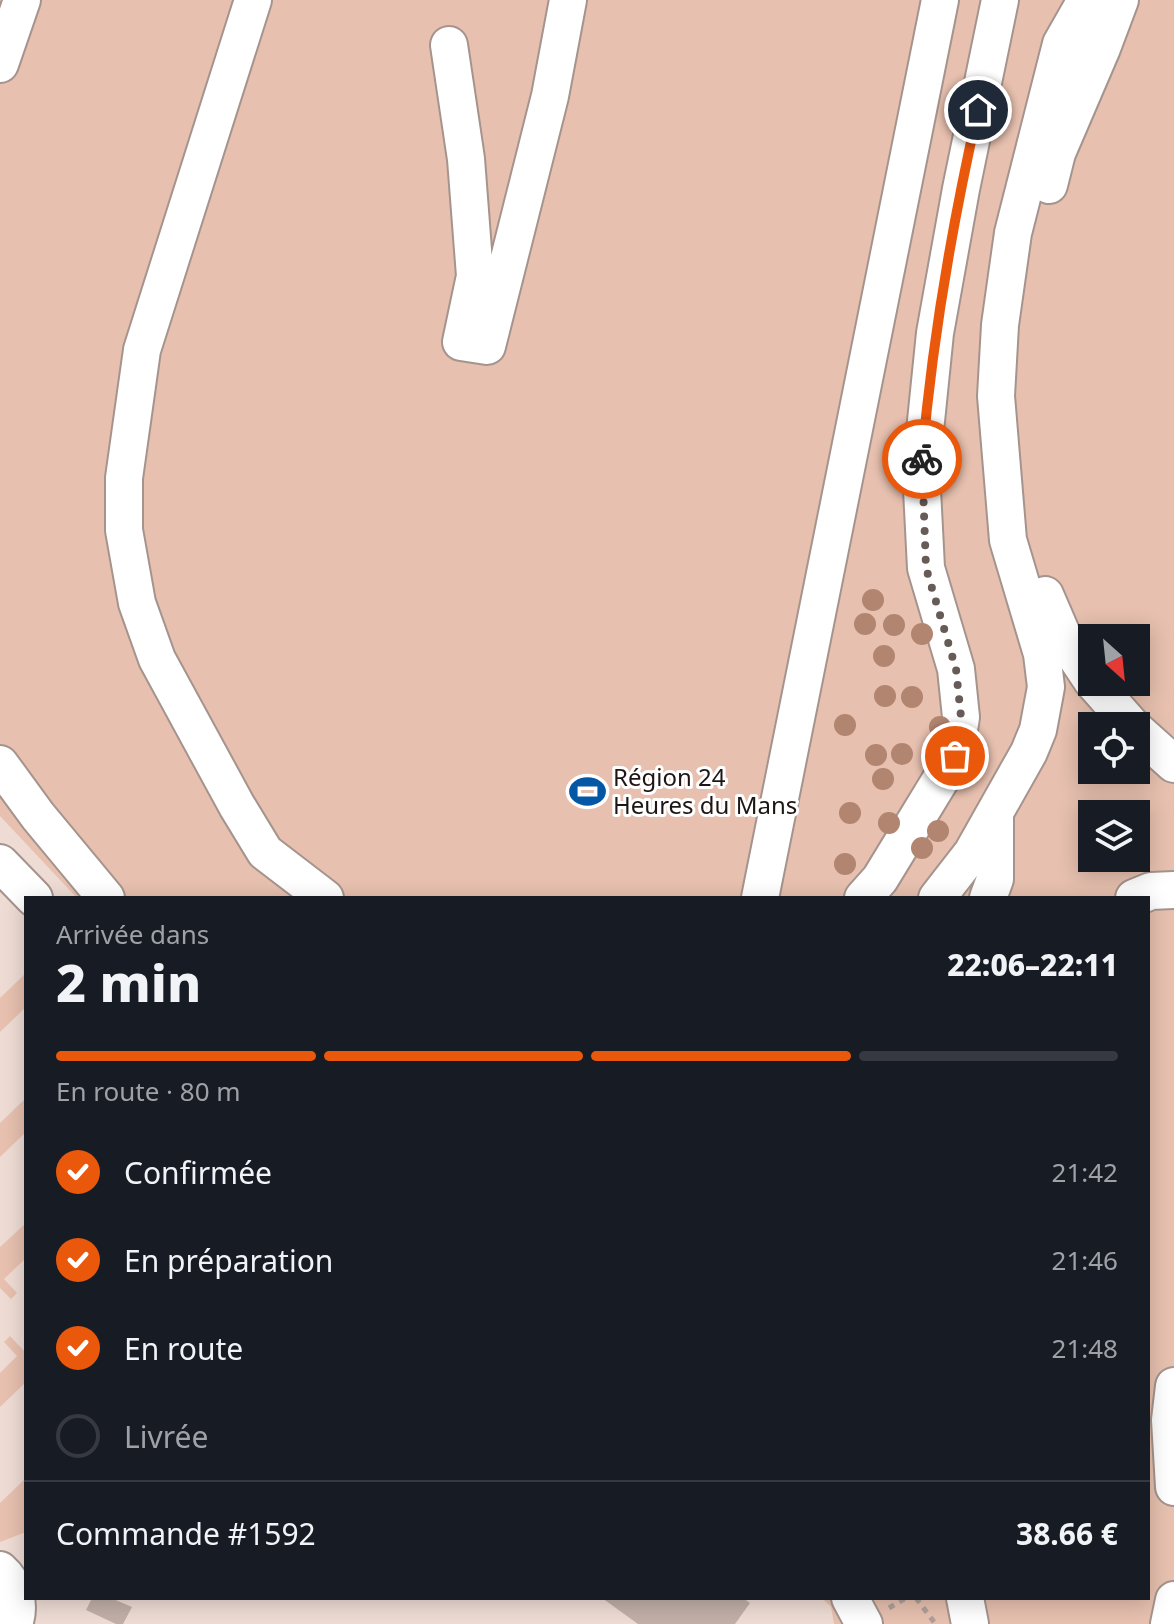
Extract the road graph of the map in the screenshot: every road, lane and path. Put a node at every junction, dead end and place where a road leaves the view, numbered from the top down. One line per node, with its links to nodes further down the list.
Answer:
1 (22, 0): 10 (street)
2 (253, 0): 25 (street)
3 (568, 0): 8 (street)
4 (940, 0): 26 (street)
5 (1000, 0): 27 (street)
6 (1086, 0): 11 (street)
7 (1120, 0): 9 (street)
8 (449, 45)
9 (1102, 48): 11 (street); 12 (street)
10 (0, 64)
11 (1048, 95): 16 (street)
12 (1078, 659)
13 (1078, 682): 16 (street)
14 (1106, 696): 15 (street)
15 (1120, 712)
16 (1038, 730): 20 (street)
17 (1150, 742): 19 (street)
18 (0, 764): 24 (street)
19 (1174, 764)
20 (995, 815): 28 (street); 29 (street)
21 (0, 863): 23 (street)
22 (1174, 890): 30 (street)
23 (32, 896)
24 (104, 896)
25 (322, 896)
26 (760, 896)
27 (865, 896)
28 (939, 896)
29 (989, 896)
30 (1139, 896)
31 (1174, 1386): 32 (street)
32 (1174, 1487)
33 (11, 1568): 39 (street)
34 (851, 1600): 40 (street)
35 (918, 1600): 38 (path)
36 (965, 1600): 41 (street)
37 (1174, 1600): 42 (street)
38 (934, 1622)
39 (14, 1624)
40 (864, 1624)
41 (970, 1624)
42 (1169, 1624)

